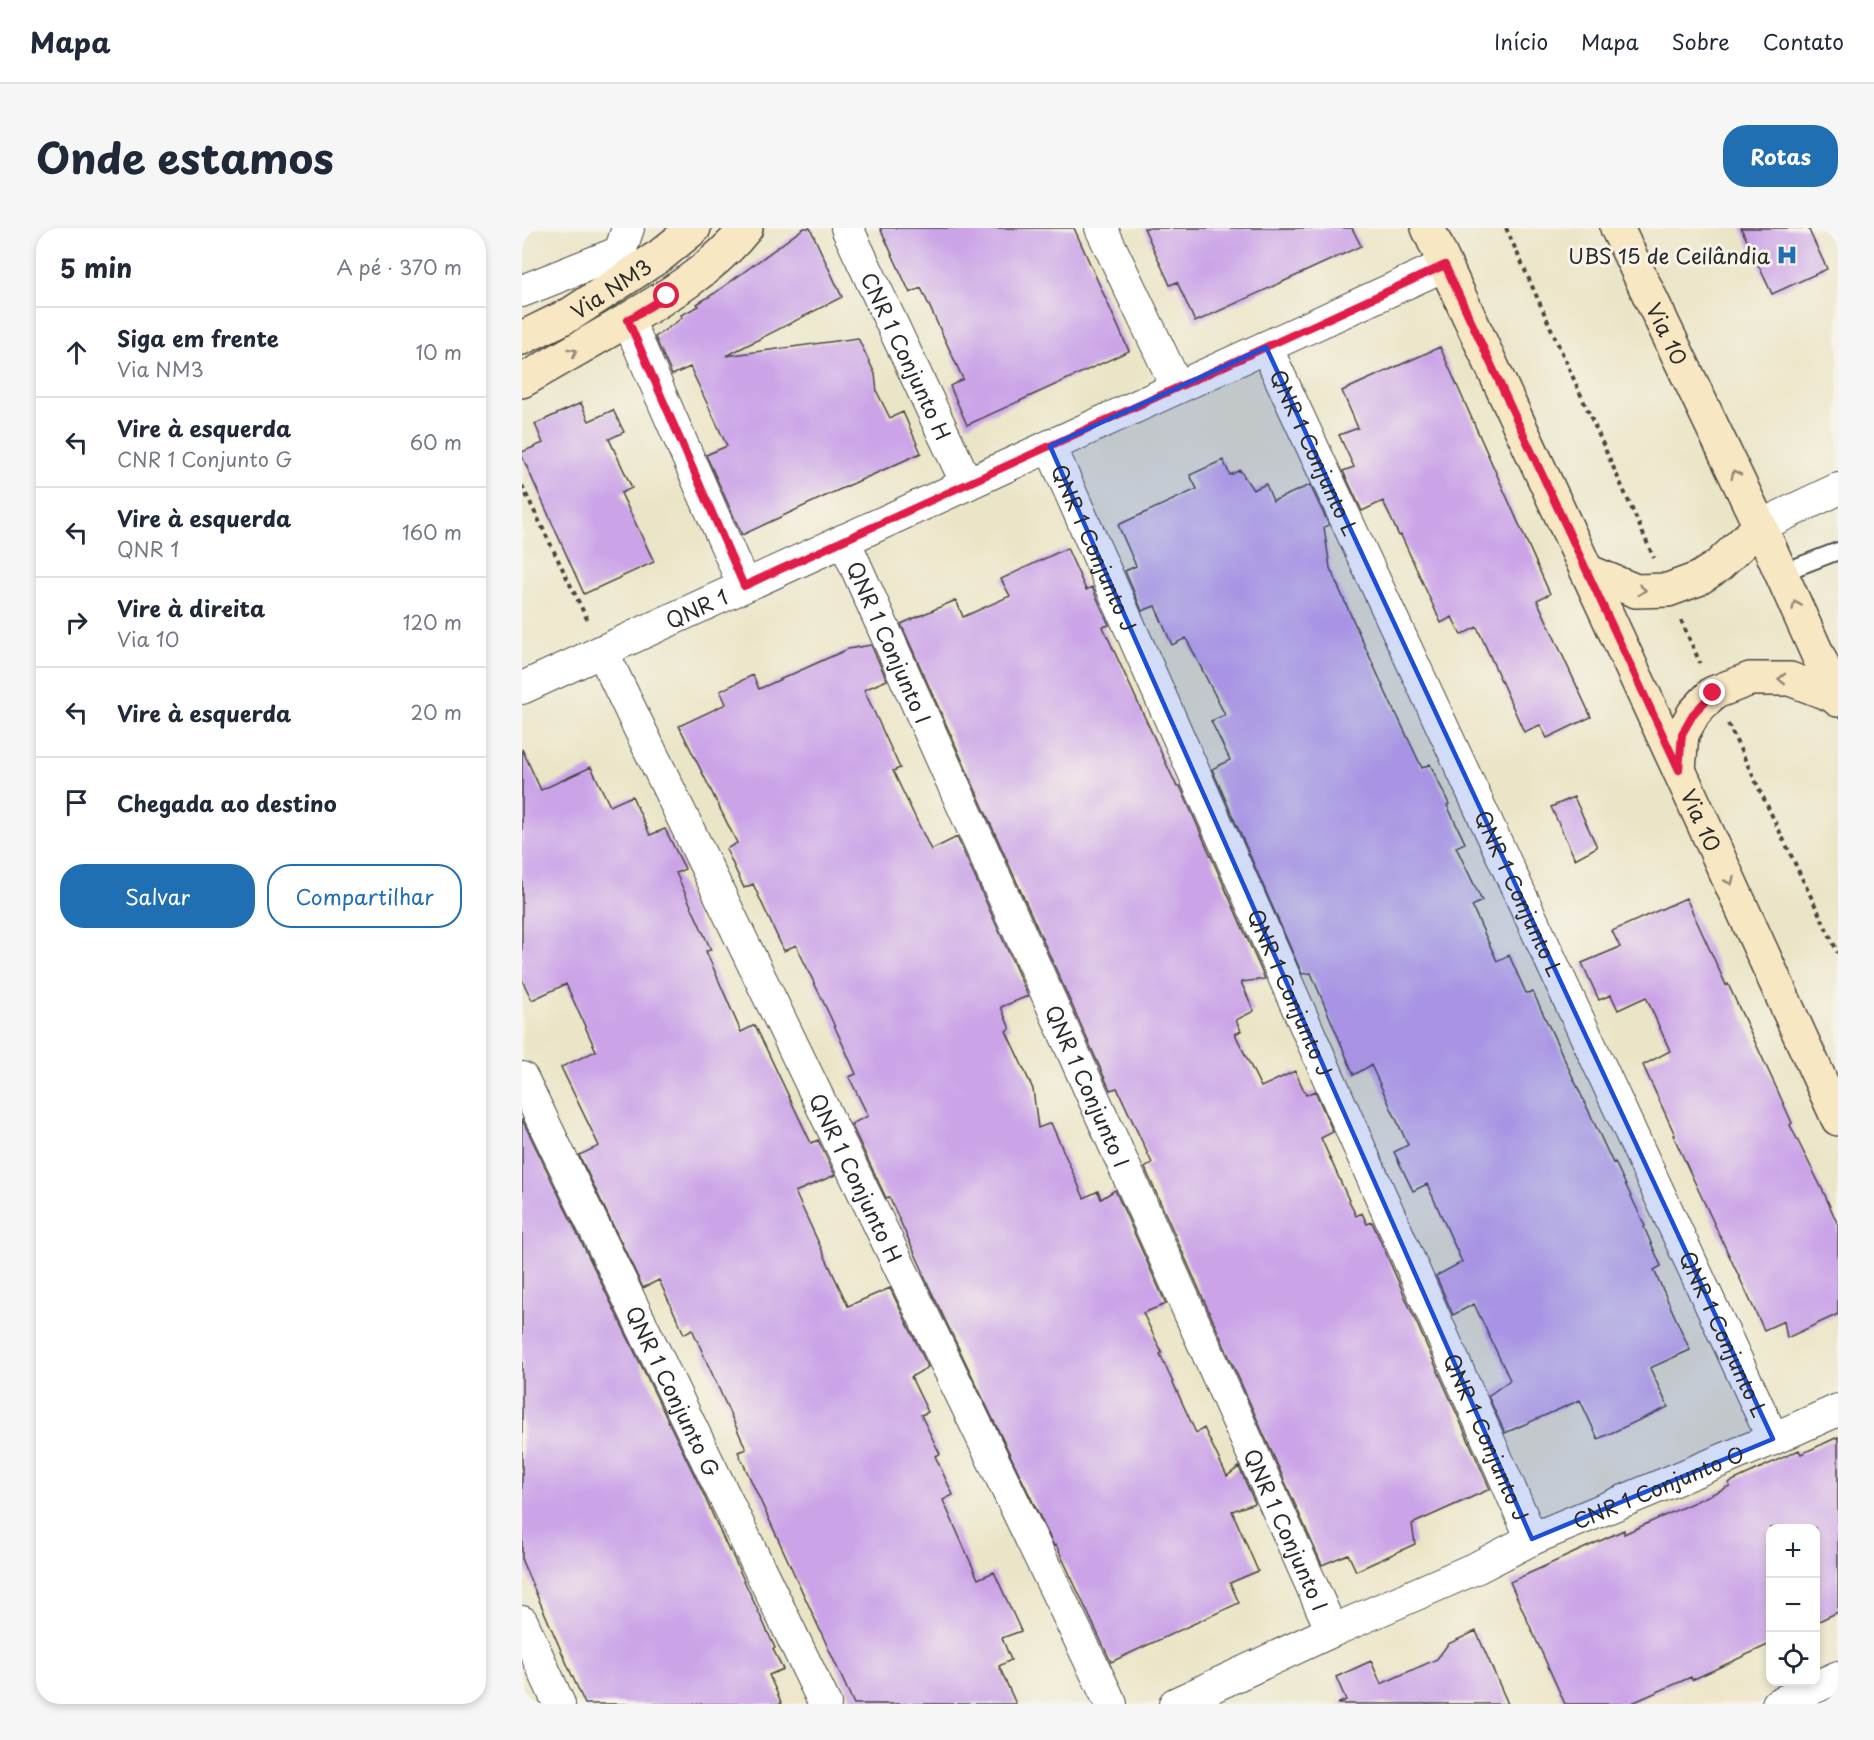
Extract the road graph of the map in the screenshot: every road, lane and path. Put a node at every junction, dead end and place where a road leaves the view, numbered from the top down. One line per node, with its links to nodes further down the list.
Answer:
1 (694, 228): 11 (main road, Via NM3)
2 (746, 228): 10 (main road, Via NM3)
3 (847, 228): 16 (street, CNR 1 Conjunto H)
4 (1101, 228): 14 (street)
5 (1428, 228): 8 (main road, Via 10)
6 (1617, 228): 19 (main road, Via 10, one-way to 6)
7 (624, 240): 9 (street)
8 (1445, 265): 12 (street, QNR 1); 22 (main road, Via 10)
9 (522, 291)
10 (628, 320): 13 (main road, Via NM3, one-way to 10); 24 (street)
11 (522, 338)
12 (1266, 347): 14 (street, QNR 1); 32 (street, QNR 1 Conjunto L)
13 (522, 381)
14 (1178, 387): 15 (street, QNR 1)
15 (1050, 446): 16 (street, QNR 1); 33 (street, QNR 1 Conjunto J)
16 (967, 484): 20 (street, QNR 1)
17 (522, 486): 25 (path)
18 (1838, 489): 19 (street)
19 (1760, 526): 22 (main road, one-way to 19); 23 (main road, Via 10)
20 (844, 540): 24 (street, QNR 1); 35 (street, QNR 1 Conjunto I)
21 (1838, 551): 23 (lane)
22 (1587, 571): 28 (main road, Via 10)
23 (1781, 573): 27 (main road, Via 10, one-way to 23)
24 (744, 586): 25 (street, QNR 1)
25 (602, 651): 26 (street, QNR 1); 39 (street, QNR 1 Conjunto H)
26 (522, 687)
27 (1837, 698): 28 (main road, one-way to 28)
28 (1679, 770): 30 (main road, Via 10, one-way to 30)
29 (522, 1078): 38 (street, QNR 1 Conjunto G)
30 (1838, 1119)
31 (1838, 1410): 32 (street, CNR 1 Conjunto O)
32 (1773, 1439): 33 (street, CNR 1 Conjunto O)
33 (1532, 1539): 35 (street, CNR 1 Conjunto O)
34 (522, 1622): 37 (street)
35 (1332, 1631): 40 (street, CNR 1 Conjunto O)
36 (1838, 1677): 41 (street)
37 (559, 1704)
38 (825, 1704)
39 (1111, 1704)
40 (1175, 1704)
41 (1778, 1704)

